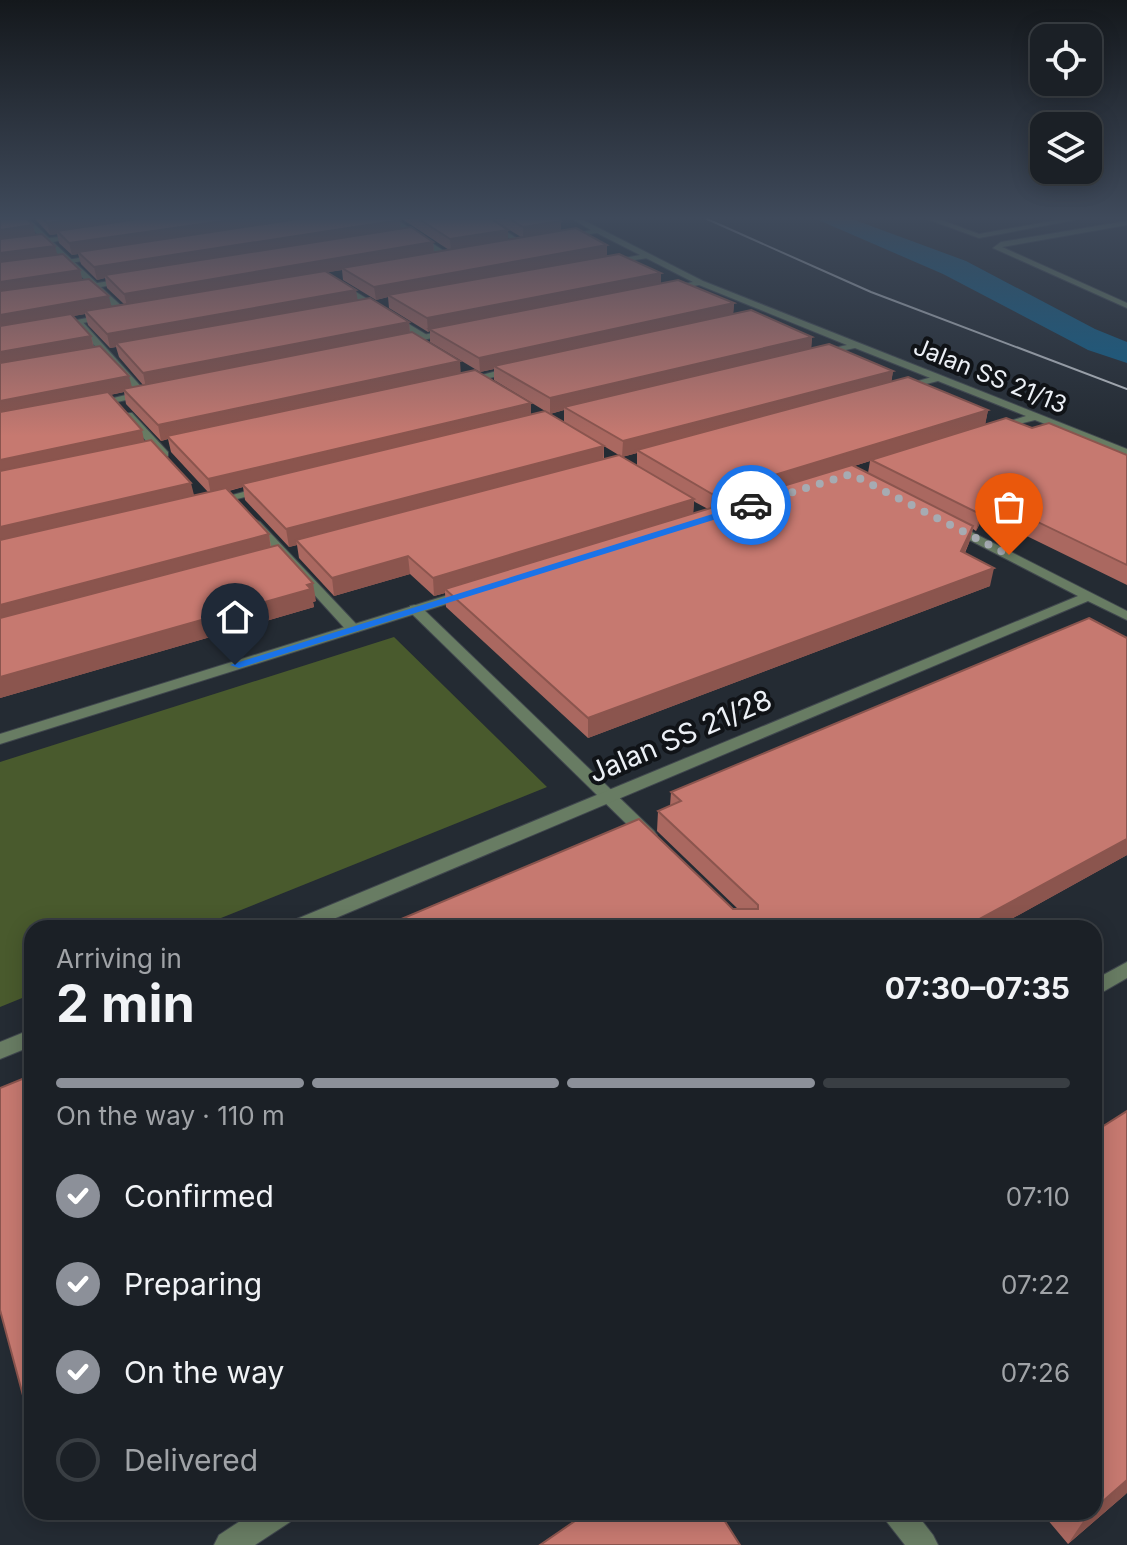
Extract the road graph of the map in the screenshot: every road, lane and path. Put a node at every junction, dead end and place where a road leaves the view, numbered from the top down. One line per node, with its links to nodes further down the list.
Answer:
1 (100, 291): 13 (street)
2 (350, 291): 8 (street)
3 (659, 291): 6 (street)
4 (721, 291): 12 (street, Jalan SS 21/13)
5 (1094, 291): 9 (street)
6 (654, 292)
7 (388, 302): 8 (street)
8 (372, 305): 10 (street); 18 (street)
9 (1127, 306)
10 (357, 308)
11 (138, 310): 13 (street)
12 (775, 312): 14 (street); 20 (street, Jalan SS 21/13)
13 (124, 313): 15 (street)
14 (760, 316)
15 (77, 321): 16 (street); 22 (street)
16 (46, 326)
17 (470, 328): 18 (street)
18 (420, 340): 19 (street)
19 (384, 345)
20 (857, 345): 24 (street); 28 (street, Jalan SS 21/13)
21 (121, 351): 22 (street)
22 (106, 354): 23 (street); 33 (street)
23 (91, 356)
24 (811, 356)
25 (522, 368): 27 (street)
26 (464, 369): 27 (street)
27 (478, 378): 29 (street); 30 (street)
28 (939, 378): 32 (street); 36 (street, Jalan SS 21/13)
29 (447, 384)
30 (489, 385)
31 (158, 391): 33 (street)
32 (891, 391)
33 (143, 394): 34 (street)
34 (114, 400): 35 (street); 39 (street)
35 (86, 406)
36 (1037, 416): 37 (street); 41 (street, Jalan SS 21/13)
37 (980, 434)
38 (173, 445): 39 (street)
39 (158, 448): 40 (street); 42 (street)
40 (144, 451)
41 (1127, 453)
42 (168, 459)
43 (277, 486): 45 (street)
44 (198, 492): 45 (street)
45 (232, 497): 48 (street)
46 (935, 517): 51 (street)
47 (299, 551): 48 (street)
48 (284, 555): 49 (street); 54 (street)
49 (269, 560)
50 (474, 591): 52 (street)
51 (1089, 596): 53 (street); 56 (street, Jalan SS 21/28)
52 (415, 609): 54 (street); 56 (street)
53 (1127, 616)
54 (353, 629): 55 (street)
55 (0, 739)
56 (608, 797): 57 (street); 58 (street, Jalan SS 21/28)
57 (665, 851)
58 (313, 920)
59 (1127, 969): 60 (street)
60 (1102, 985)
61 (24, 1040): 62 (street)
62 (0, 1051)
63 (268, 1520): 65 (street)
64 (903, 1520): 66 (street)
65 (229, 1545)
66 (923, 1545)

